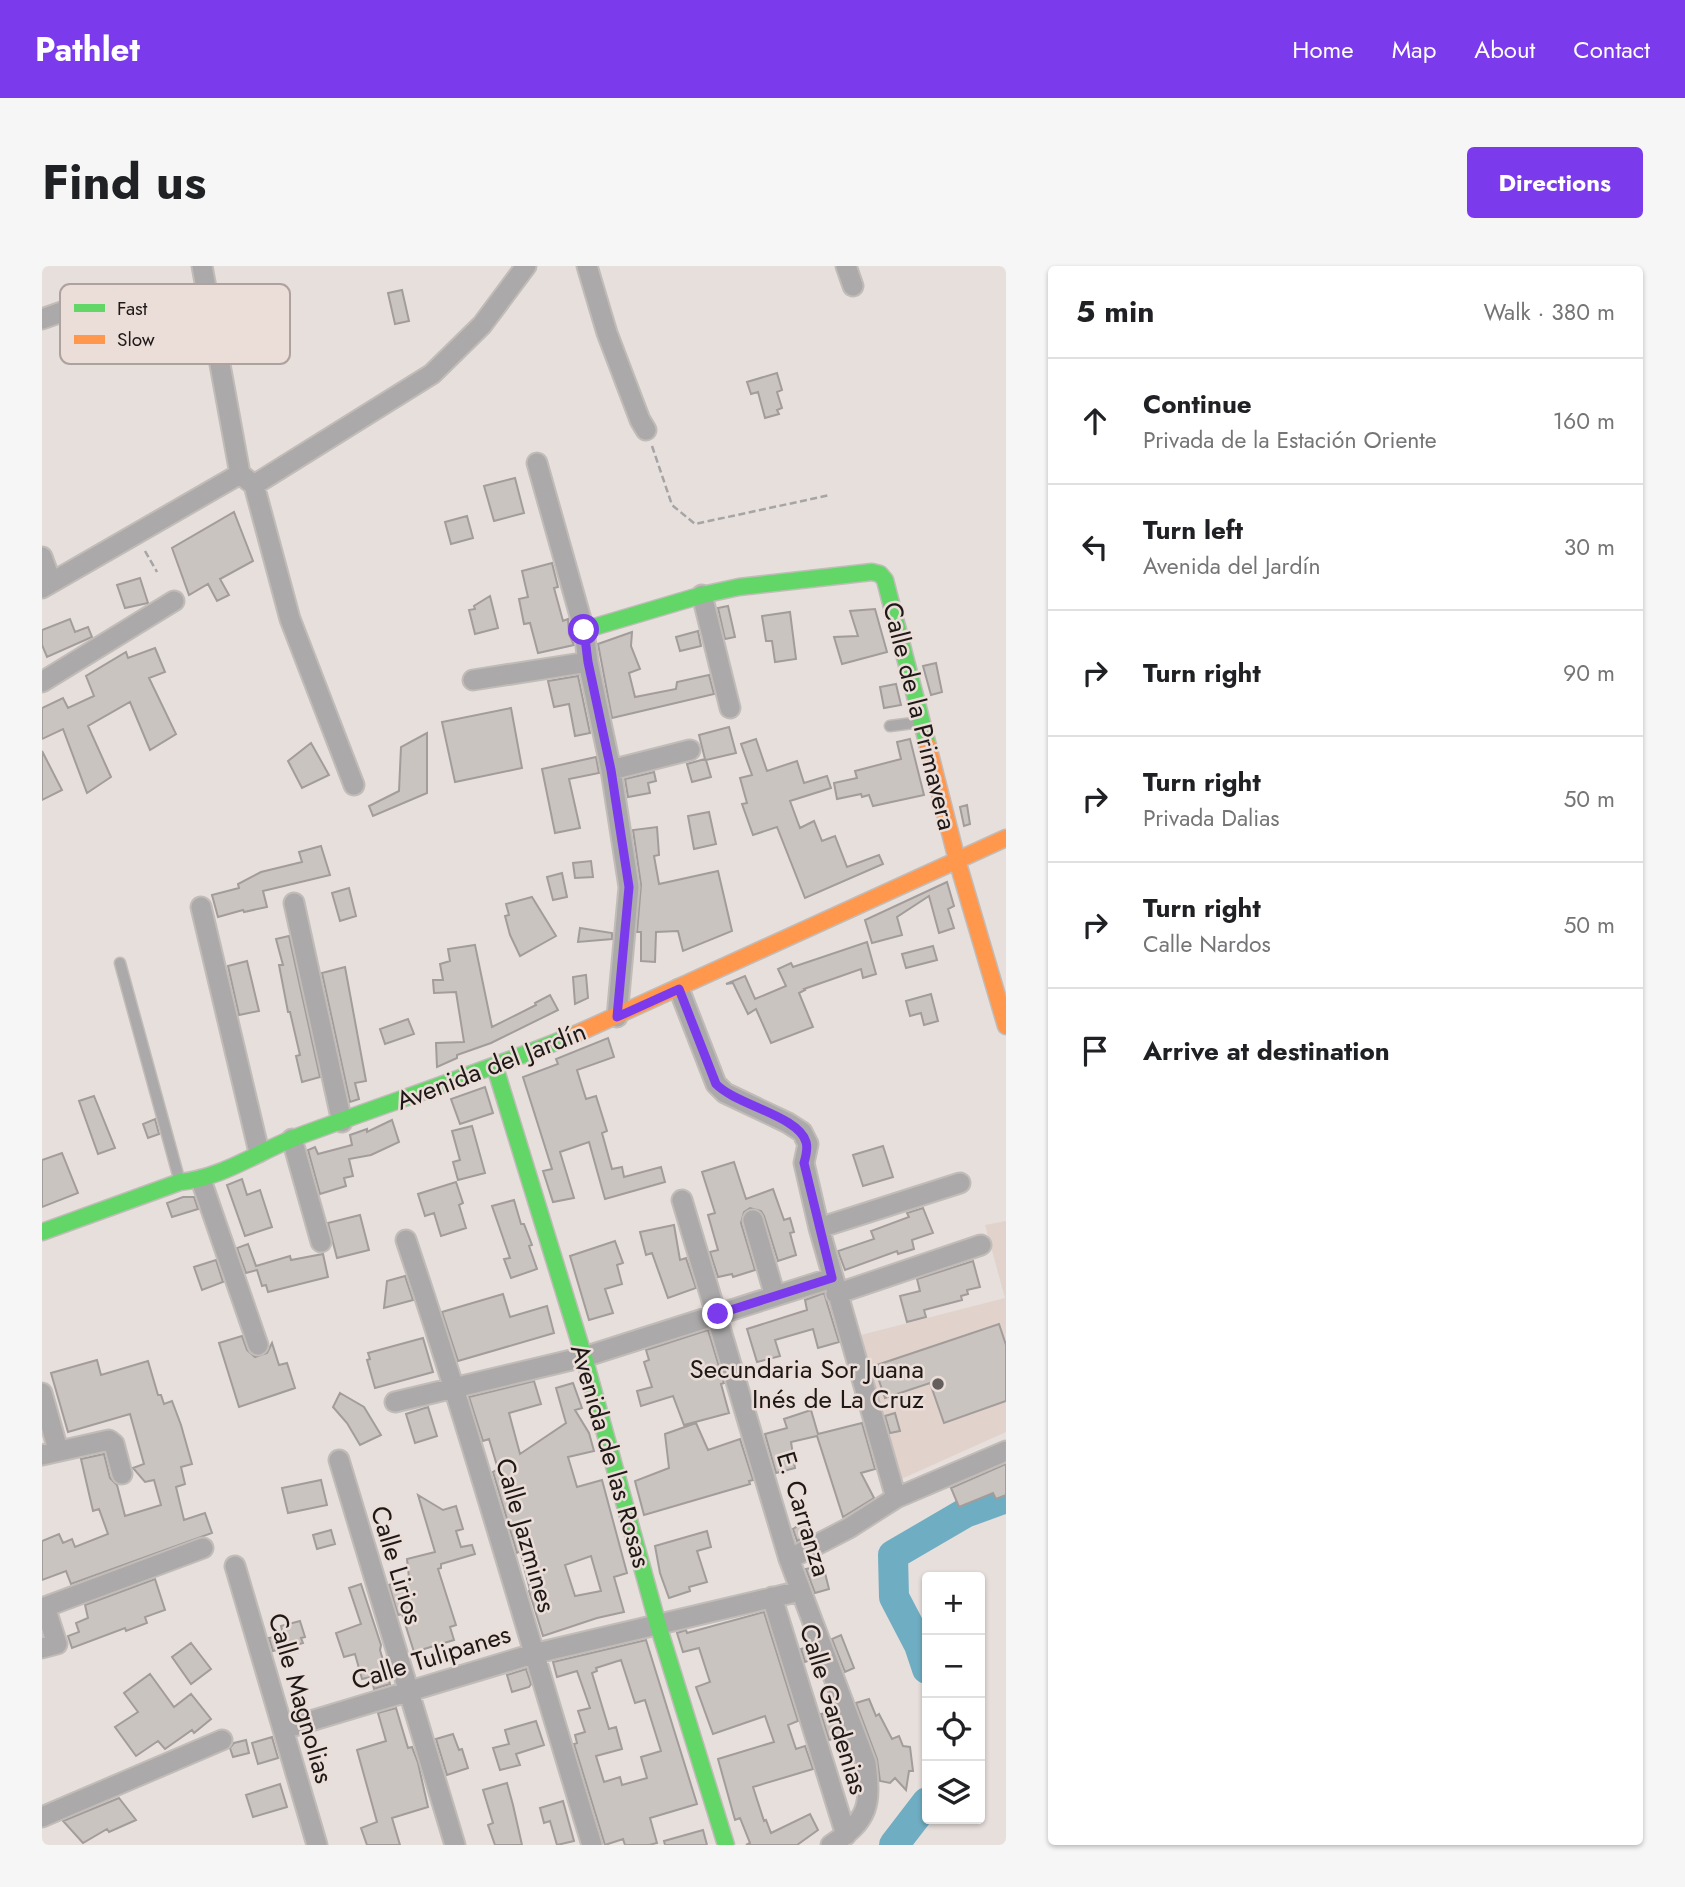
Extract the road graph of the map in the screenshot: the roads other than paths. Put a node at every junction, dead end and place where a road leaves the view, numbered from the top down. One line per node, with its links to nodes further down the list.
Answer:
1 (202, 266): 5 (street)
2 (526, 266): 12 (street)
3 (846, 266): 6 (street)
4 (590, 267): 10 (street)
5 (206, 284)
6 (853, 286)
7 (60, 313): 8 (street)
8 (42, 319)
9 (222, 364): 12 (street)
10 (646, 430)
11 (537, 463): 17 (street)
12 (247, 479): 14 (street); 26 (street)
13 (42, 557): 14 (street)
14 (46, 585)
15 (702, 595): 17 (street); 21 (street); 22 (street, Calle de la Primavera)
16 (174, 601): 20 (street)
17 (584, 630): 18 (street)
18 (588, 662): 19 (street); 25 (street)
19 (473, 680)
20 (42, 682)
21 (730, 708)
22 (922, 722): 23 (lane); 28 (street, Calle de la Primavera)
23 (890, 726)
24 (690, 750): 25 (street)
25 (611, 770): 33 (street)
26 (354, 785)
27 (1006, 838): 28 (street, Avenida del Jardín)
28 (957, 860): 32 (street, Avenida del Jardín); 34 (street, Calle de la Primavera)
29 (294, 903): 36 (street)
30 (201, 907): 38 (street)
31 (120, 963): 40 (lane)
32 (679, 989): 33 (street, Avenida del Jardín); 44 (street)
33 (617, 1017): 35 (street, Avenida del Jardín)
34 (1006, 1026)
35 (495, 1068): 36 (street, Avenida del Jardín); 53 (street, Avenida de las Rosas)
36 (342, 1122): 37 (street, Avenida del Jardín)
37 (292, 1139): 38 (street, Avenida del Jardín); 47 (street)
38 (259, 1153): 39 (street, Avenida del Jardín)
39 (201, 1180): 40 (street, Avenida del Jardín); 52 (street)
40 (180, 1182): 45 (street, Avenida del Jardín)
41 (960, 1184): 44 (street)
42 (682, 1199): 51 (street, E. Carranza)
43 (753, 1220): 50 (street)
44 (818, 1228): 49 (street)
45 (42, 1232)
46 (406, 1240): 54 (street, Calle Jazmines)
47 (321, 1242)
48 (982, 1245): 49 (street)
49 (834, 1286): 50 (street); 61 (street)
50 (775, 1296): 51 (street)
51 (718, 1314): 53 (street); 63 (street, E. Carranza)
52 (258, 1345)
53 (584, 1357): 54 (street); 67 (street, Avenida de las Rosas)
54 (455, 1388): 56 (street); 69 (street, Calle Jazmines)
55 (42, 1393): 58 (street)
56 (395, 1402)
57 (1006, 1451): 61 (street)
58 (50, 1453): 60 (street)
59 (339, 1460): 70 (street, Calle Lirios)
60 (122, 1474)
61 (896, 1498): 63 (street)
62 (203, 1548): 68 (street)
63 (789, 1559): 65 (street, E. Carranza)
64 (235, 1566): 71 (street, Calle Magnolias)
65 (800, 1591): 66 (street, Calle Tulipanes); 74 (street, E. Carranza)
66 (772, 1597): 67 (street, Calle Tulipanes); 74 (street, Calle Gardenias)
67 (658, 1625): 69 (street, Calle Tulipanes); 78 (street, Avenida de las Rosas)
68 (42, 1648)
69 (533, 1654): 70 (street, Calle Tulipanes); 77 (street, Calle Jazmines)
70 (407, 1692): 71 (street, Calle Tulipanes); 76 (street, Calle Lirios)
71 (284, 1730): 75 (street, Calle Magnolias)
72 (222, 1740): 73 (street)
73 (42, 1817)
74 (839, 1840)
75 (317, 1845)
76 (455, 1845)
77 (592, 1845)
78 (726, 1845)

